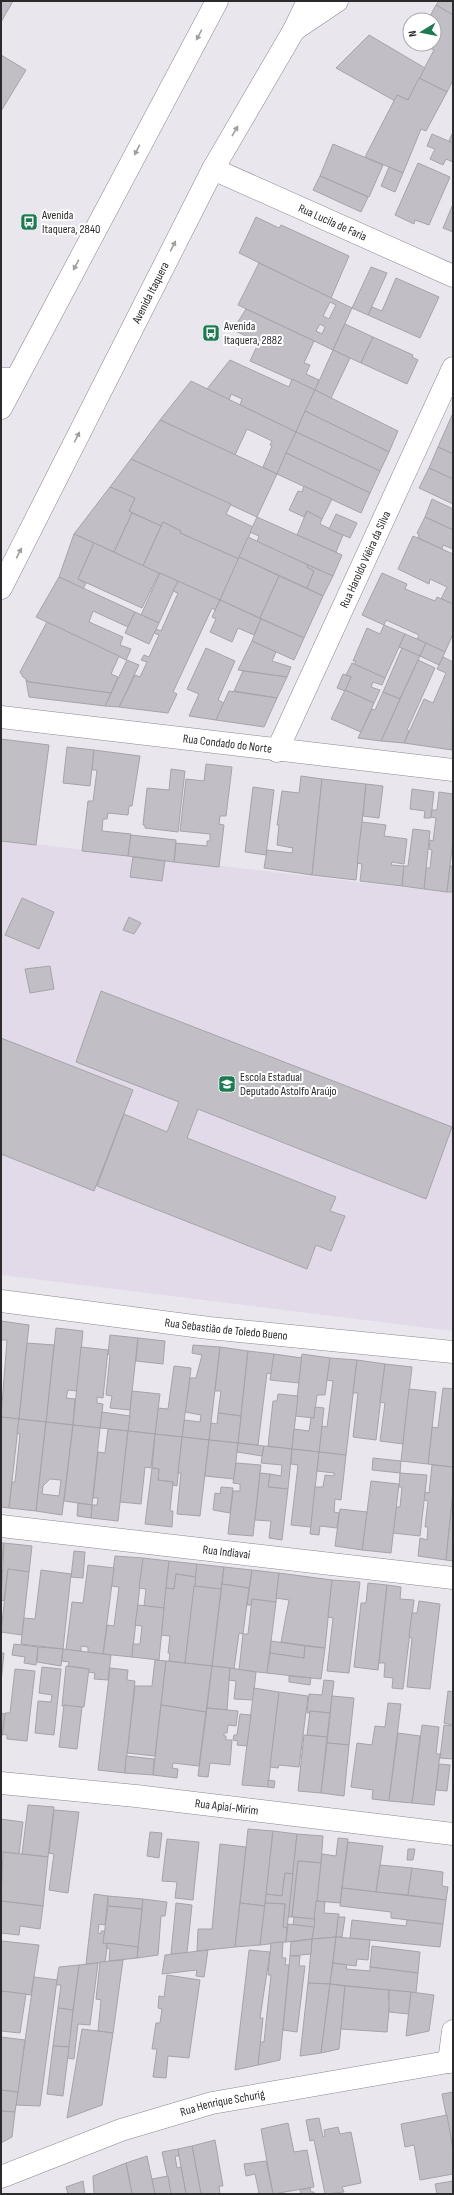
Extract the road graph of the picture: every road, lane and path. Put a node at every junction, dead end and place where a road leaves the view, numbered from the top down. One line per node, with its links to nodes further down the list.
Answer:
1 (217, 1): 8 (street, one-way to 8)
2 (308, 1): 4 (street, Avenida Itaquera)
3 (337, 1): 4 (street)
4 (294, 30): 5 (street, Avenida Itaquera, one-way to 4)
5 (213, 169): 6 (street, Rua Lucila de Faria); 10 (street, Avenida Itaquera, one-way to 5)
6 (453, 276)
7 (453, 368): 12 (street, Rua Haroldo Viêira da Silva)
8 (8, 379): 9 (street)
9 (1, 408)
10 (1, 588)
11 (1, 717): 12 (street, Rua Condado do Norte)
12 (276, 750): 13 (street, Rua Condado do Norte)
13 (453, 770)
14 (1, 1301): 15 (street, Rua Sebastião de Toledo Bueno)
15 (453, 1352)
16 (1, 1526): 17 (street, Rua Indiavaí)
17 (453, 1578)
18 (1, 1783): 19 (street, Rua Apiaí-Mirim)
19 (453, 1834)
20 (453, 2031): 21 (street)
21 (451, 2061): 22 (street, Rua Henrique Schurig)
22 (1, 2177)

